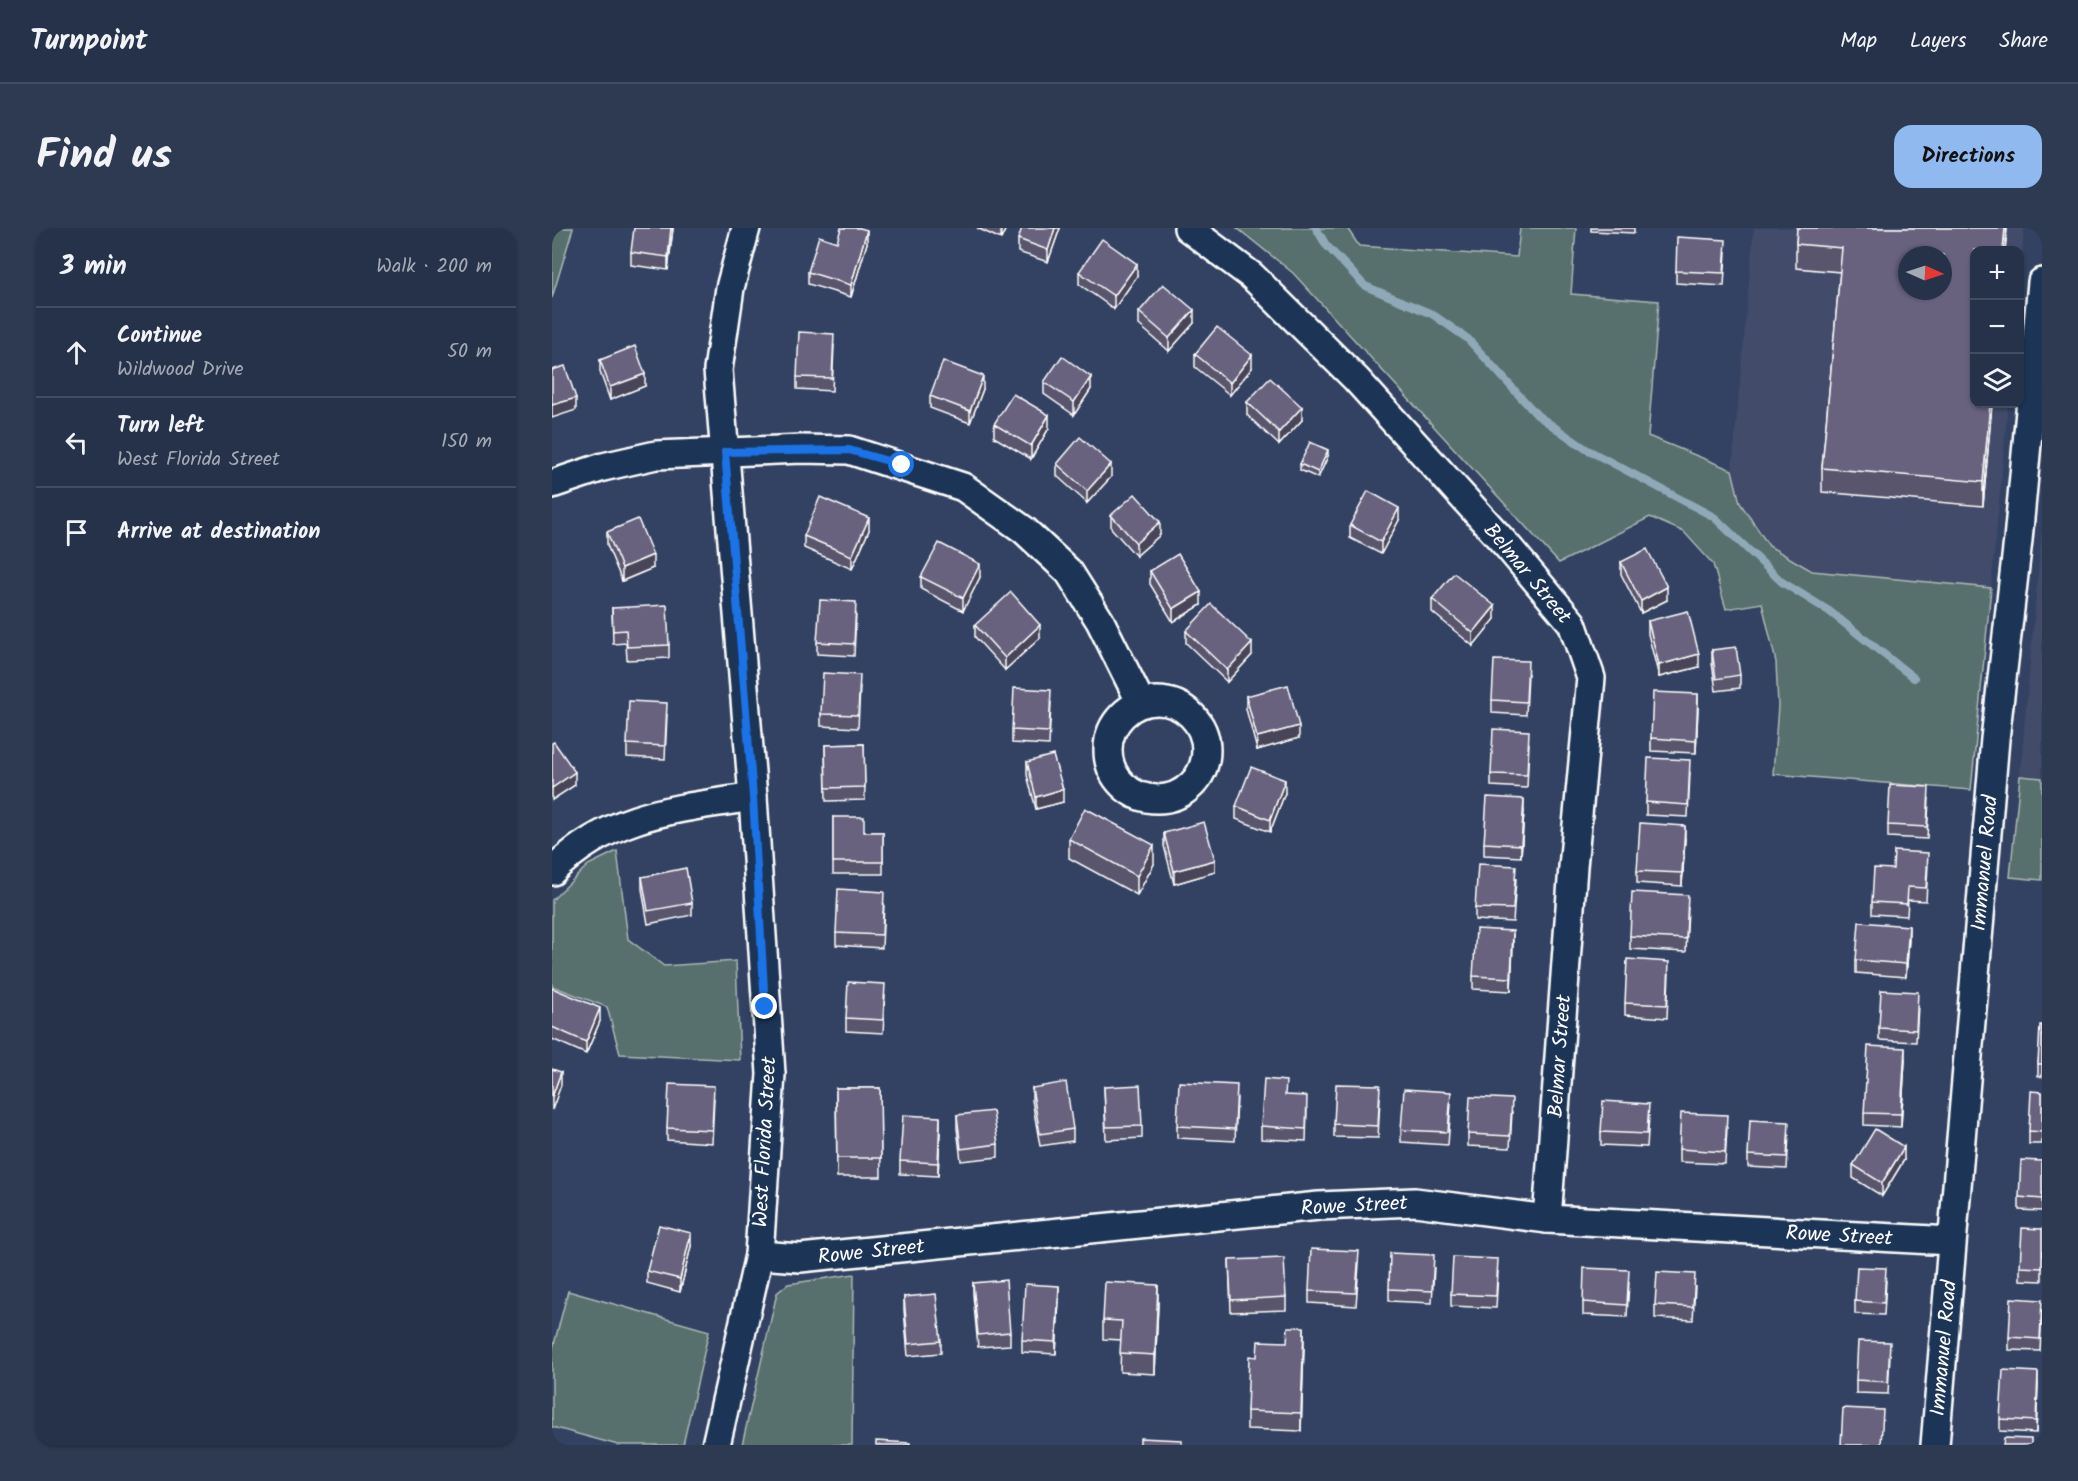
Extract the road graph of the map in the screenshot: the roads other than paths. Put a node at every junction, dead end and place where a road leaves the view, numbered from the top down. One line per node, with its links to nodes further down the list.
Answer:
1 (746, 228): 4 (street, West Florida Street)
2 (1188, 228): 9 (street, Belmar Street)
3 (2042, 282): 10 (street, Immanuel Road)
4 (725, 452): 5 (street); 6 (street); 7 (street, West Florida Street)
5 (552, 484)
6 (1141, 703)
7 (753, 797): 8 (street); 11 (street, West Florida Street)
8 (552, 871)
9 (1547, 1219): 10 (street, Rowe Street); 11 (street, Rowe Street)
10 (1951, 1241): 13 (street, Immanuel Road)
11 (759, 1255): 12 (street, West Florida Street)
12 (716, 1445)
13 (1935, 1445)

